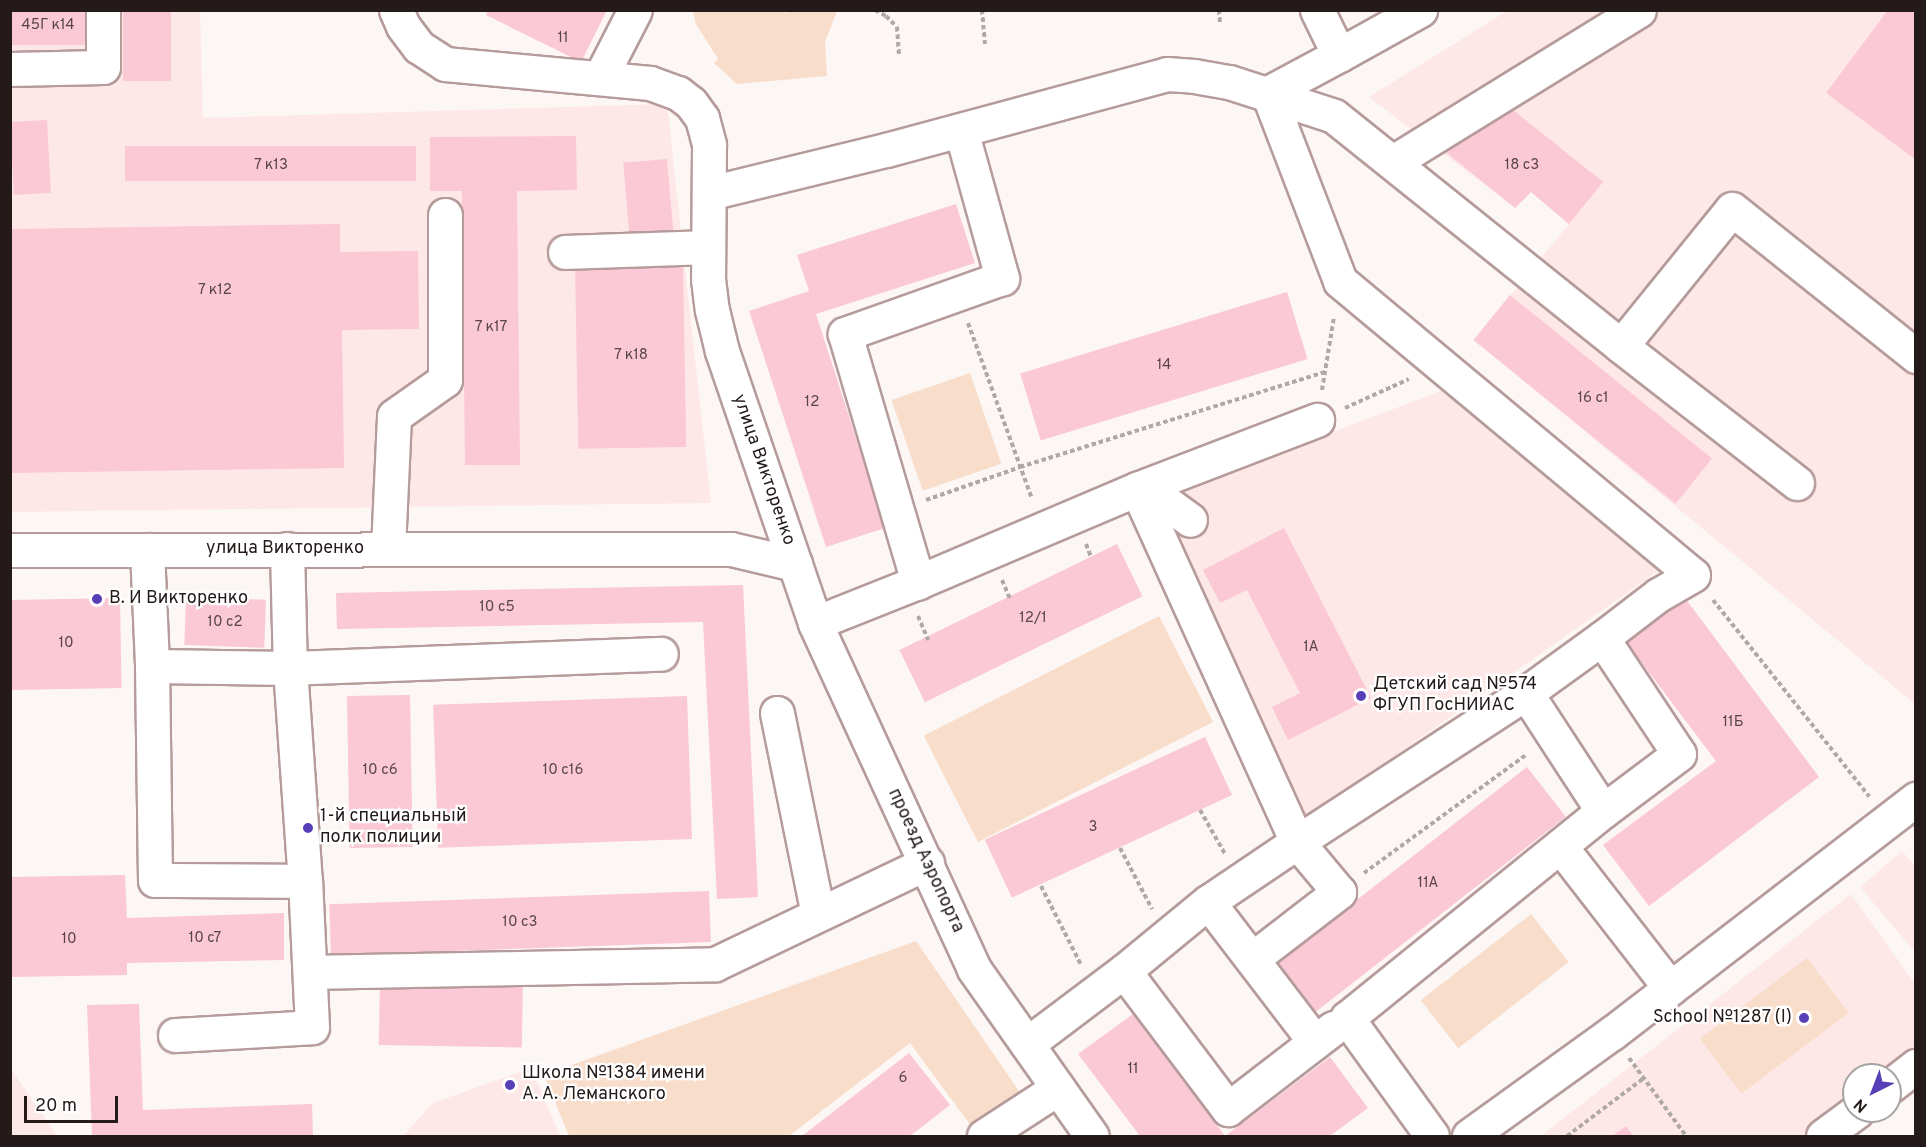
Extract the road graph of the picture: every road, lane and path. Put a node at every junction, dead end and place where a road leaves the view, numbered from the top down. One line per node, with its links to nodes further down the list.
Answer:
1 (103, 10): 14 (street)
2 (396, 10): 15 (street, улица Викторенко)
3 (634, 10): 15 (street)
4 (875, 10): 12 (path)
5 (982, 10): 11 (path)
6 (1220, 10): 10 (path)
7 (1317, 10): 13 (street)
8 (1419, 10): 13 (street)
9 (1639, 10): 18 (street)
10 (1220, 24)
11 (985, 44)
12 (899, 54)
13 (1339, 55): 16 (street)
14 (10, 69)
15 (600, 78): 19 (street, улица Викторенко)
16 (1268, 93): 17 (street); 18 (street); 23 (street)
17 (961, 130): 19 (street); 24 (street)
18 (1393, 162): 25 (street)
19 (709, 193): 21 (street, улица Викторенко)
20 (445, 215): 37 (street)
21 (708, 247): 22 (street); 40 (street, улица Викторенко)
22 (565, 252)
23 (1340, 280): 27 (street); 28 (path)
24 (958, 294): 30 (path); 33 (street)
25 (1621, 346): 26 (street); 31 (street)
26 (1916, 356)
27 (1441, 365): 29 (path); 41 (street)
28 (1325, 372): 29 (path); 30 (path)
29 (1317, 420): 32 (street)
30 (1020, 467): 33 (path); 35 (path)
31 (1797, 483)
32 (1137, 489): 34 (street); 35 (street); 55 (street)
33 (897, 510): 42 (street)
34 (1190, 520)
35 (1043, 529): 42 (street)
36 (287, 549): 37 (street, улица Викторенко); 39 (street, улица Викторенко); 47 (street)
37 (388, 549): 40 (street, улица Викторенко)
38 (10, 550): 39 (street, улица Викторенко)
39 (147, 550): 46 (street)
40 (795, 564): 43 (street, проезд Аэропорта)
41 (1693, 575): 44 (street); 54 (path)
42 (918, 582): 43 (street)
43 (815, 623): 58 (street, проезд Аэропорта)
44 (1602, 638): 48 (street); 53 (street)
45 (661, 654): 47 (street)
46 (152, 666): 47 (street); 59 (street)
47 (290, 668): 59 (street)
48 (1526, 693): 50 (street); 55 (street)
49 (777, 713): 64 (street)
50 (1553, 735): 53 (street); 62 (path)
51 (1916, 799): 54 (street)
52 (1200, 810): 60 (path)
53 (1603, 811): 56 (street)
54 (1889, 820): 69 (street)
55 (1297, 842): 60 (street); 62 (street)
56 (1560, 846): 69 (street); 71 (street)
57 (1120, 848): 65 (path)
58 (927, 863): 64 (street); 74 (street, проезд Аэропорта)
59 (305, 881): 68 (street)
60 (1240, 881): 63 (street)
61 (1041, 886): 70 (path)
62 (1339, 892): 66 (street)
63 (1209, 902): 65 (street); 66 (street)
64 (818, 914): 68 (street)
65 (1166, 937): 67 (street)
66 (1252, 959): 73 (street)
67 (1124, 971): 70 (street); 73 (street)
68 (310, 972): 72 (street)
69 (1670, 988): 82 (street)
70 (1095, 993): 74 (street)
71 (1347, 1018): 73 (street); 81 (street)
72 (175, 1035)
73 (1315, 1042)
74 (1026, 1044): 77 (street, проезд Аэропорта)
75 (1916, 1066): 76 (street)
76 (1902, 1077)
77 (1058, 1088): 79 (street); 80 (street, проезд Аэропорта)
78 (1842, 1122): 85 (street)
79 (984, 1137)
80 (1092, 1137)
81 (1432, 1137)
82 (1469, 1137)
83 (1567, 1137): 84 (path)
84 (1686, 1137)
85 (1823, 1137)

